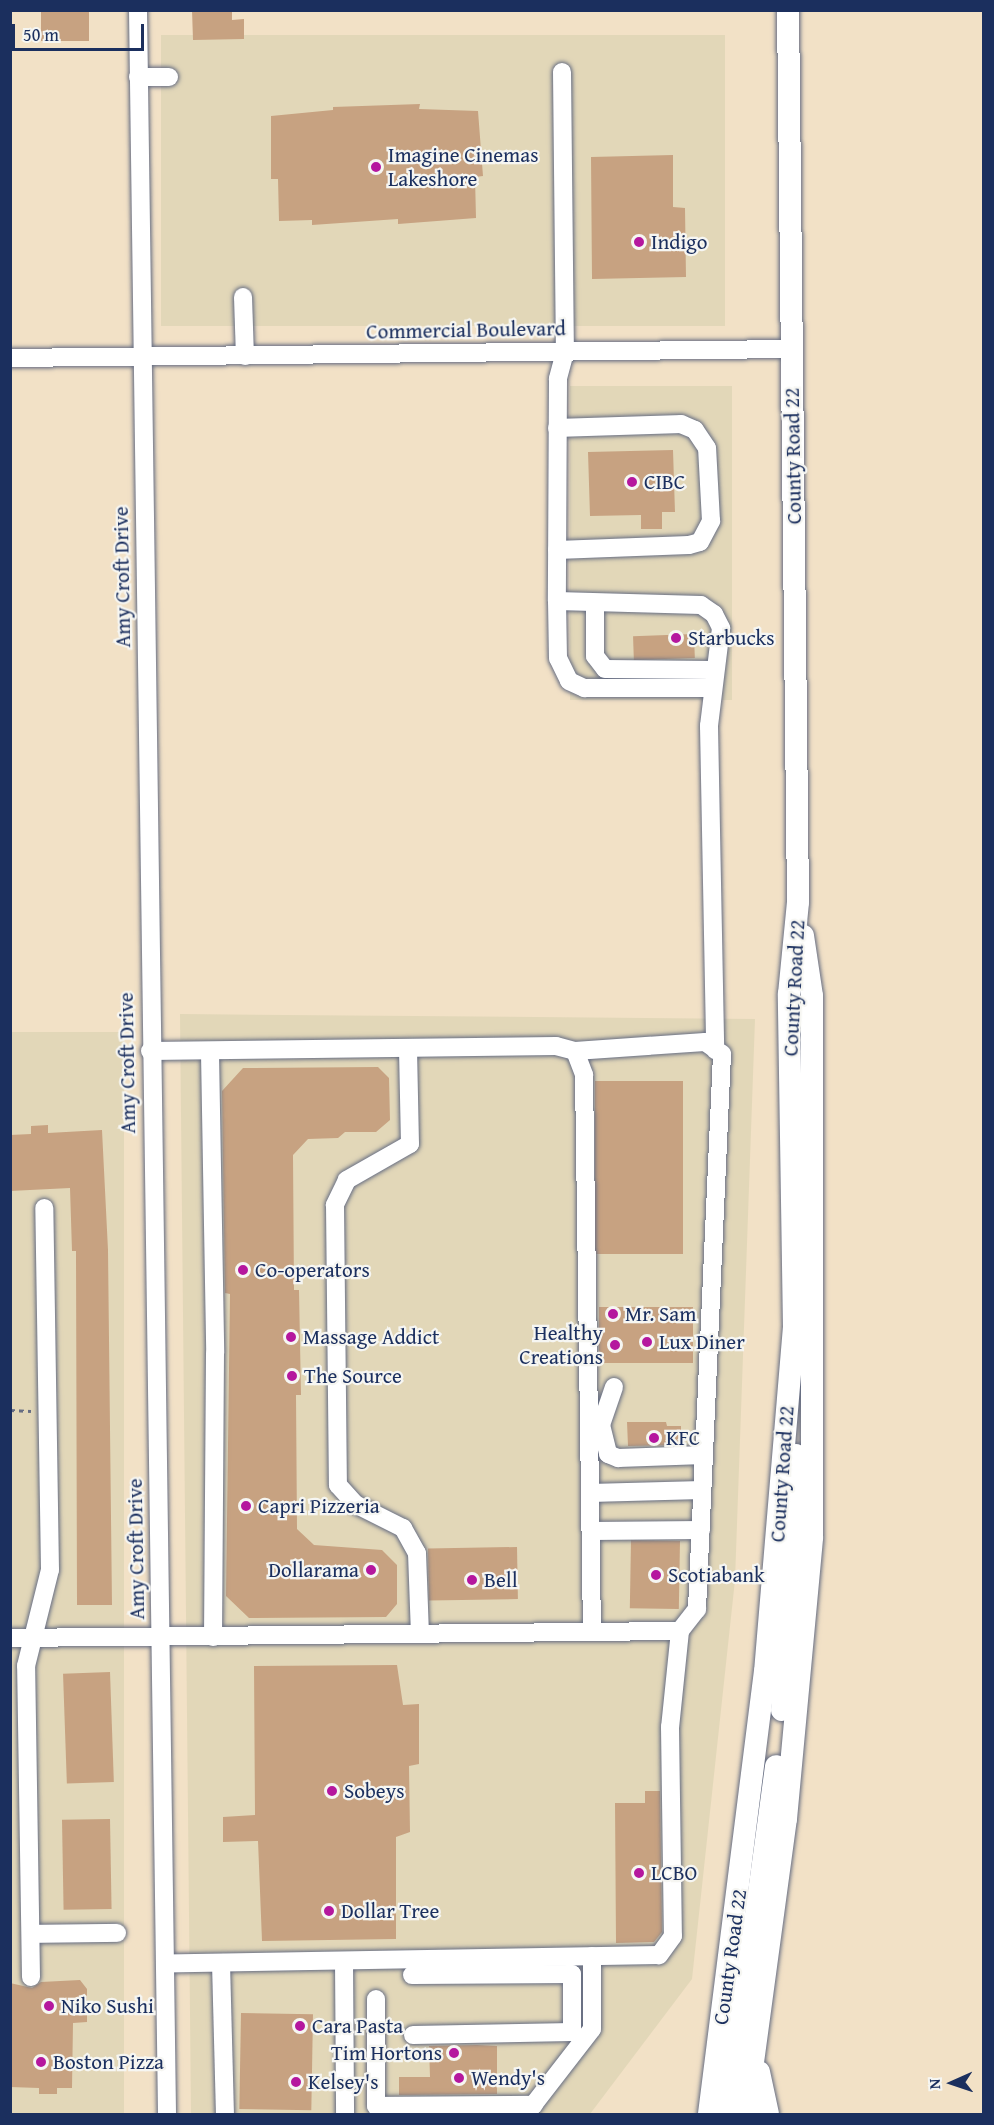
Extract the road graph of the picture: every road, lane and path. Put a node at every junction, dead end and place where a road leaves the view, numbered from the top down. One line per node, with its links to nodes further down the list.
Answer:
1 (138, 10): 4 (street, Amy Croft Drive)
2 (788, 10): 7 (main road, County Road 22)
3 (562, 72): 8 (street)
4 (138, 77): 5 (street); 9 (street, Amy Croft Drive)
5 (169, 77)
6 (243, 297): 10 (street)
7 (792, 349): 8 (street, Commercial Boulevard); 17 (main road, County Road 22)
8 (565, 352): 10 (street, Commercial Boulevard); 12 (street)
9 (142, 356): 10 (street, Commercial Boulevard); 11 (street, Commercial Boulevard); 20 (street, Amy Croft Drive)
10 (245, 356)
11 (10, 358)
12 (557, 428): 13 (street); 13 (street)
13 (557, 550): 14 (street)
14 (557, 601): 15 (street); 16 (street)
15 (595, 603): 16 (street); 16 (street)
16 (712, 679): 19 (street)
17 (798, 902): 24 (main road, County Road 22); 48 (main road, County Road 22)
18 (408, 1049): 21 (street); 22 (street); 33 (street)
19 (715, 1050): 21 (street); 26 (street)
20 (150, 1051): 22 (street); 34 (street, Amy Croft Drive)
21 (575, 1051): 28 (street)
22 (210, 1053): 35 (street)
23 (45, 1208): 37 (street)
24 (794, 1328): 53 (main road, County Road 22); 54 (main road)
25 (614, 1387): 26 (street)
26 (704, 1455): 27 (street)
27 (702, 1490): 28 (street); 29 (street)
28 (590, 1493): 30 (street)
29 (701, 1530): 30 (street); 31 (street)
30 (591, 1531): 32 (street)
31 (680, 1630): 32 (street); 40 (street)
32 (592, 1632): 33 (street)
33 (420, 1634): 35 (street)
34 (159, 1637): 35 (street); 37 (street); 43 (street, Amy Croft Drive)
35 (213, 1637)
36 (10, 1638): 37 (street)
37 (32, 1639): 39 (street)
38 (117, 1933): 39 (street)
39 (31, 1934): 45 (street)
40 (592, 1956): 41 (street); 49 (street)
41 (344, 1961): 42 (street); 52 (street)
42 (221, 1963): 43 (street); 51 (street)
43 (166, 1964): 50 (street, Amy Croft Drive)
44 (412, 1976): 47 (street)
45 (31, 1977)
46 (376, 1999): 49 (street)
47 (413, 2035)
48 (756, 2046): 55 (main road, County Road 22); 56 (main road)
49 (530, 2110)
50 (167, 2115)
51 (225, 2115)
52 (345, 2115)
53 (709, 2115)
54 (729, 2115)
55 (746, 2115)
56 (768, 2115)

